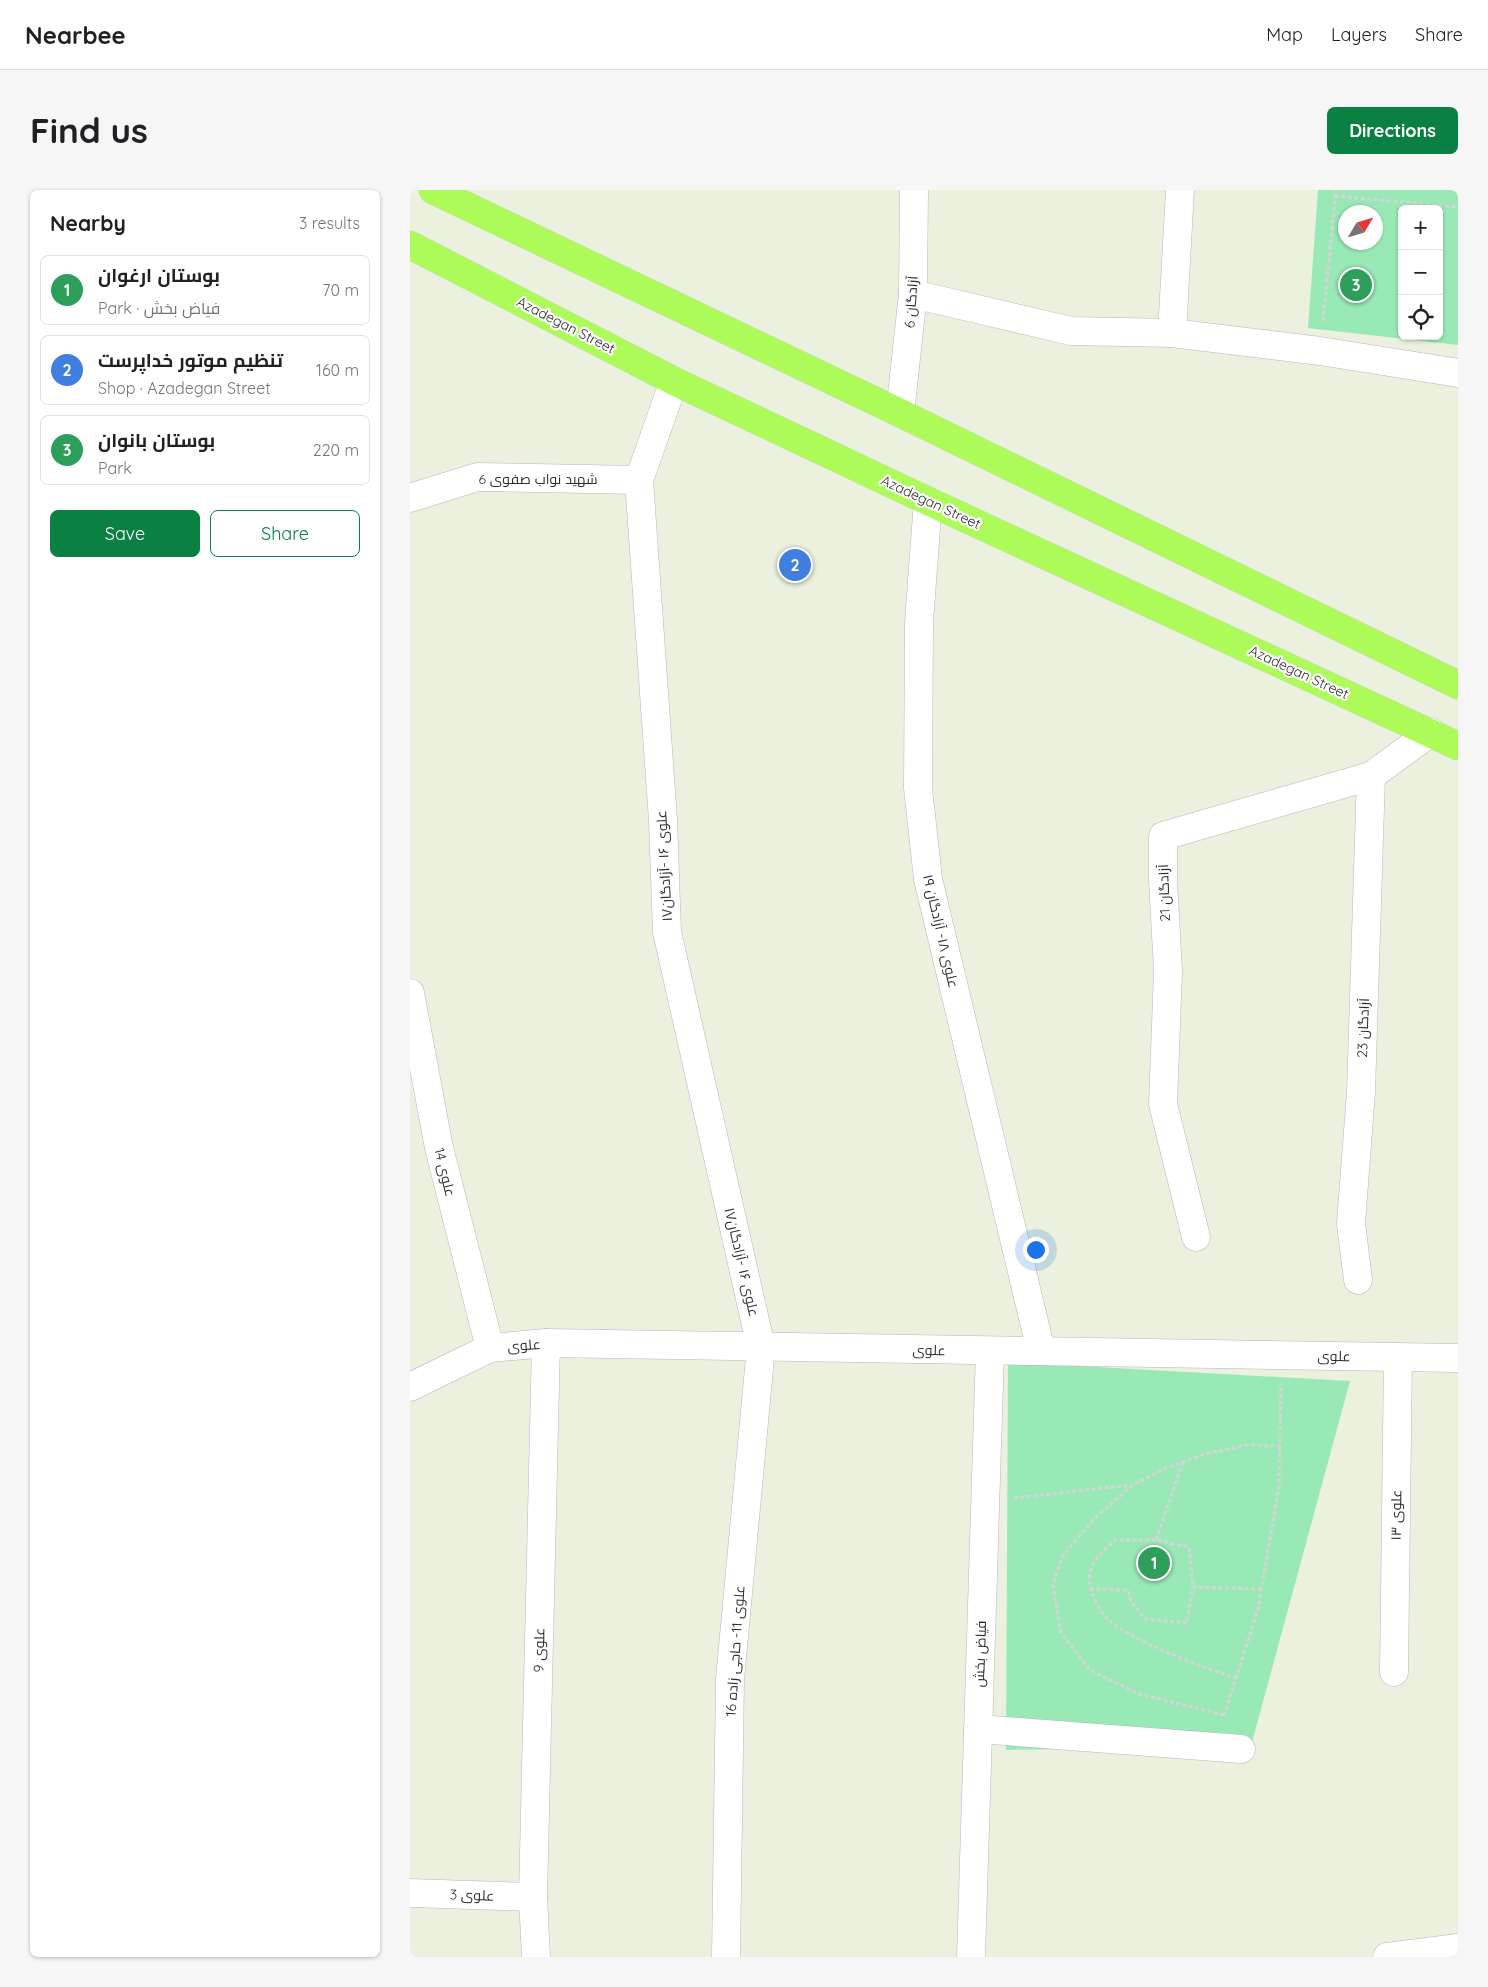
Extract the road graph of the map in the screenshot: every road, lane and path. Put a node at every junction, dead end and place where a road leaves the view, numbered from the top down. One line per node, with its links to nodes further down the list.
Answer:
1 (434, 190): 13 (main road)
2 (914, 190): 8 (street, آزادگان 6)
3 (1180, 190): 9 (street)
4 (1336, 190): 5 (path)
5 (1335, 196): 6 (path); 10 (path)
6 (1458, 208)
7 (410, 245): 12 (main road, Azadegan Street)
8 (913, 294): 9 (street); 13 (street, آزادگان 6)
9 (1172, 333): 10 (street)
10 (1320, 351): 11 (street)
11 (1458, 373)
12 (674, 381): 14 (street, علوی ۱۶ -آزادگان۱۷); 16 (main road, Azadegan Street)
13 (900, 414): 17 (main road)
14 (639, 480): 15 (street, شهید نواب صفوی 6); 25 (street, علوی ۱۶ -آزادگان۱۷)
15 (410, 498)
16 (928, 500): 18 (main road, Azadegan Street); 28 (street, علوی ۱٨- آزادگان ۱۹)
17 (1458, 685)
18 (1431, 732): 19 (main road, Azadegan Street); 20 (street, آزادگان 21)
19 (1458, 746)
20 (1371, 776): 22 (street, آزادگان 21); 23 (street, آزادگان 23)
21 (410, 993): 26 (street, علوی 14)
22 (1196, 1237)
23 (1358, 1280)
24 (546, 1343): 25 (street, علوی); 26 (street, علوی); 48 (street, علوی 9)
25 (761, 1347): 27 (street, علوی); 51 (street, علوی 11- حاجی زاده 16)
26 (490, 1348): 32 (street, علوی)
27 (990, 1350): 28 (street, علوی); 36 (street, فیاض بخش)
28 (1041, 1351): 29 (street, علوی)
29 (1281, 1355): 30 (street, علوی); 33 (path)
30 (1398, 1357): 31 (street, علوی); 41 (street, علوی ۱۳)
31 (1458, 1358)
32 (410, 1387)
33 (1280, 1446): 34 (path); 39 (path)
34 (1184, 1462): 35 (path); 37 (path)
35 (1133, 1485): 36 (path); 43 (path)
36 (985, 1500): 44 (street, فیاض بخش)
37 (1156, 1540): 38 (path); 40 (path)
38 (1193, 1587): 39 (path); 40 (path)
39 (1261, 1589): 42 (path)
40 (1090, 1590): 42 (path)
41 (1394, 1672)
42 (1236, 1678): 43 (path)
43 (1224, 1715): 45 (path)
44 (978, 1729): 45 (street); 52 (street, فیاض بخش)
45 (1214, 1748): 46 (street)
46 (1241, 1749)
47 (410, 1893): 48 (street, علوی 3)
48 (533, 1897): 50 (street, علوی 9)
49 (1458, 1948): 53 (street)
50 (536, 1957)
51 (726, 1957)
52 (971, 1957)
53 (1387, 1957)

